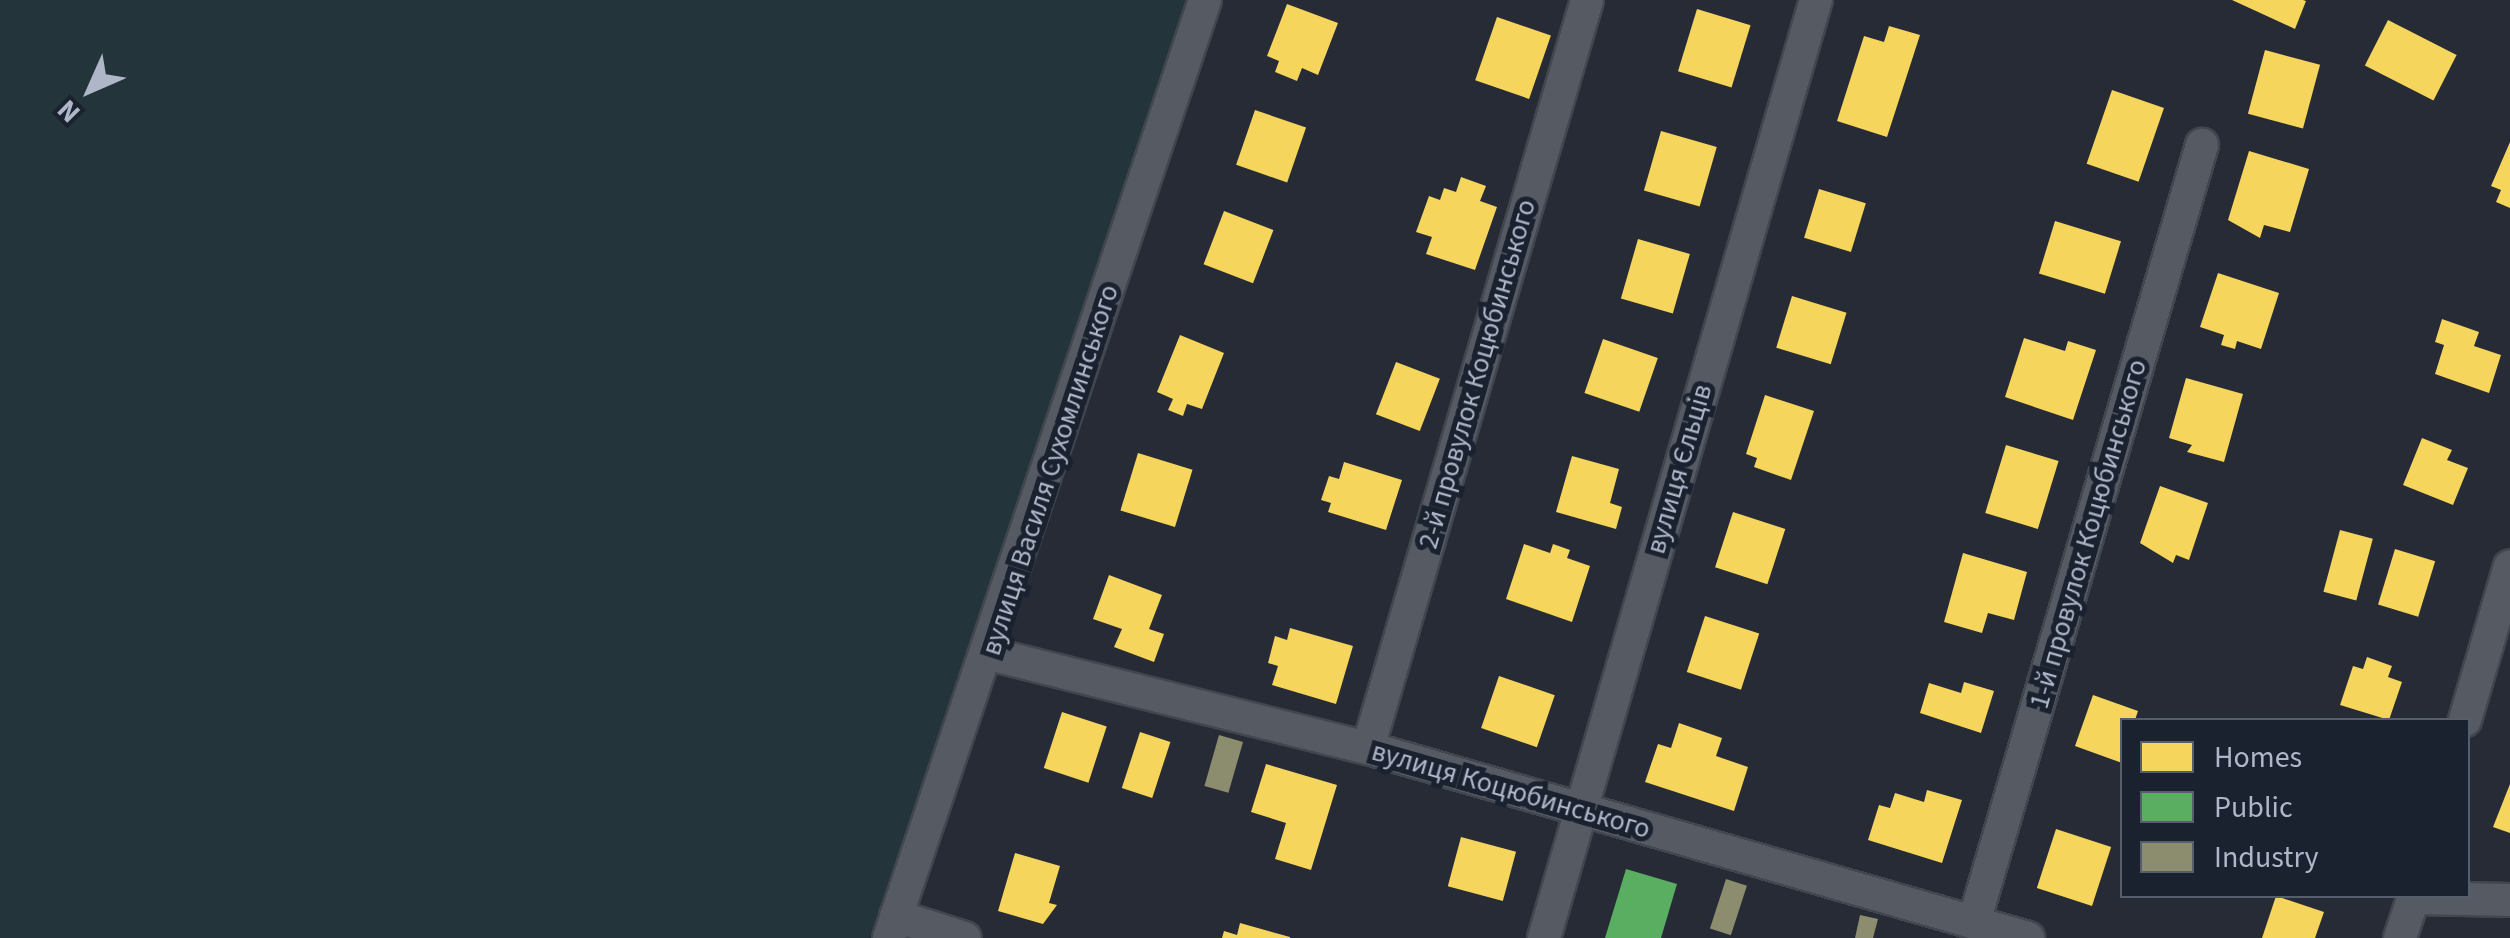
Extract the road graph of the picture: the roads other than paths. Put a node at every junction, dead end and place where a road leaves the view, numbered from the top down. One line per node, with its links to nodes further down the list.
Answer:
1 (1204, 0): 6 (street, вулиця Василя Сухомлинського)
2 (1587, 0): 8 (street, 2-й провулок Коцюбинського)
3 (1816, 0): 9 (street, вулиця Єльців)
4 (2202, 145): 13 (street, 1-й провулок Коцюбинського)
5 (2510, 566): 7 (street)
6 (990, 654): 8 (street, вулиця Коцюбинського); 14 (street, вулиця Василя Сухомлинського)
7 (2466, 718)
8 (1368, 748): 9 (street, вулиця Коцюбинського)
9 (1579, 812): 13 (street, вулиця Коцюбинського); 16 (street, вулиця Єльців)
10 (2414, 898): 18 (street)
11 (2446, 898): 12 (street)
12 (2510, 900)
13 (1974, 922): 17 (street, вулиця Коцюбинського)
14 (892, 927): 15 (street)
15 (965, 938)
16 (1544, 938)
17 (2028, 938)
18 (2400, 938)

